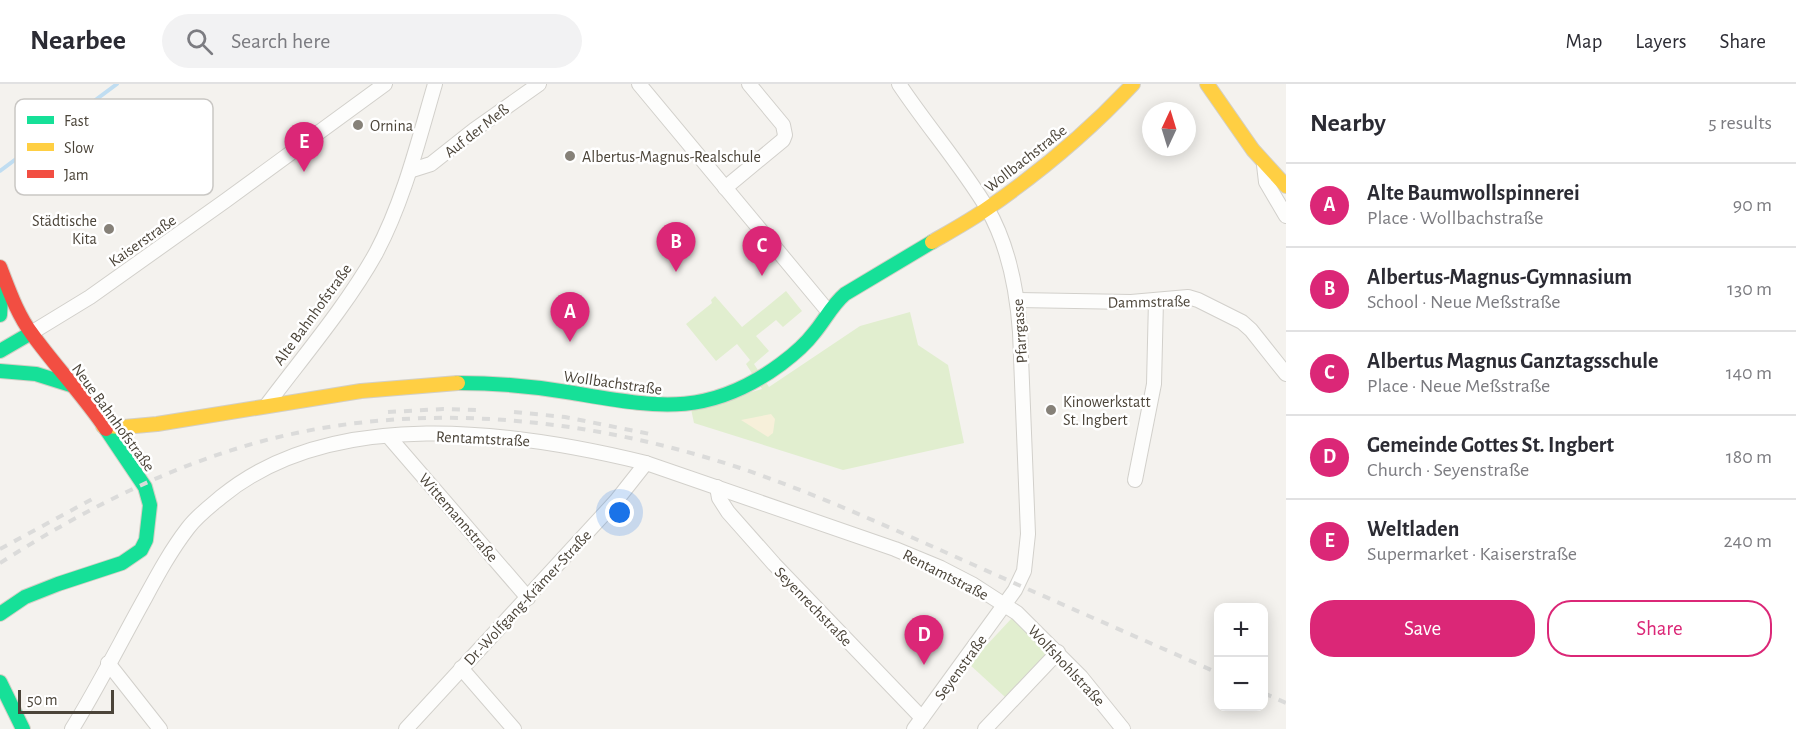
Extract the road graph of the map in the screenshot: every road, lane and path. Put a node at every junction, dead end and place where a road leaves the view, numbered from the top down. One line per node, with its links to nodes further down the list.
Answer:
1 (385, 84): 20 (street, Kaiserstraße)
2 (435, 84): 10 (street, Alte Bahnhofstraße)
3 (539, 84): 10 (street, Auf der Meß)
4 (639, 84): 12 (street)
5 (749, 84): 12 (street)
6 (899, 84): 13 (street, Pfarrgasse)
7 (1133, 84): 13 (street, Wollbachstraße)
8 (1207, 84): 9 (street)
9 (1264, 165): 11 (street); 14 (street)
10 (412, 170): 25 (street, Alte Bahnhofstraße)
11 (1286, 186)
12 (725, 188): 18 (street)
13 (987, 209): 16 (street, Pfarrgasse); 18 (street, Wollbachstraße)
14 (1286, 216)
15 (1, 271): 19 (street); 20 (street, Neue Bahnhofstraße)
16 (1018, 300): 17 (street, Dammstraße); 32 (street, Pfarrgasse)
17 (1156, 300): 23 (street, Dammstraße); 29 (street)
18 (828, 310): 25 (street, Wollbachstraße)
19 (0, 315)
20 (31, 333): 21 (street, Kaiserstraße); 24 (street, Neue Bahnhofstraße)
21 (0, 351)
22 (0, 371): 24 (street)
23 (1286, 374)
24 (73, 385): 26 (street, Neue Bahnhofstraße)
25 (266, 406): 26 (street)
26 (104, 426): 33 (street, Neue Bahnhofstraße)
27 (389, 437): 28 (street, Rentamtstraße); 31 (street, Wittemannstraße); 35 (street, Rentamtstraße)
28 (646, 463): 30 (street, Rentamtstraße); 31 (street, Dr.-Wolfgang-Krämer-Straße)
29 (1135, 480)
30 (717, 487): 32 (street, Rentamtstraße); 38 (street, Seyenrechstraße)
31 (528, 598): 36 (street, Dr.-Wolfgang-Krämer-Straße)
32 (1005, 606): 34 (street, Wolfshohlstraße); 38 (street, Seyenstraße)
33 (0, 614)
34 (1058, 652): 44 (street); 45 (street, Wolfshohlstraße)
35 (108, 663): 39 (street, Rentamtstraße); 41 (street)
36 (461, 668): 42 (street, Dr.-Wolfgang-Krämer-Straße); 43 (street)
37 (1, 686): 40 (street)
38 (918, 724)
39 (75, 727)
40 (23, 729)
41 (160, 729)
42 (406, 729)
43 (514, 729)
44 (985, 729)
45 (1123, 729)

